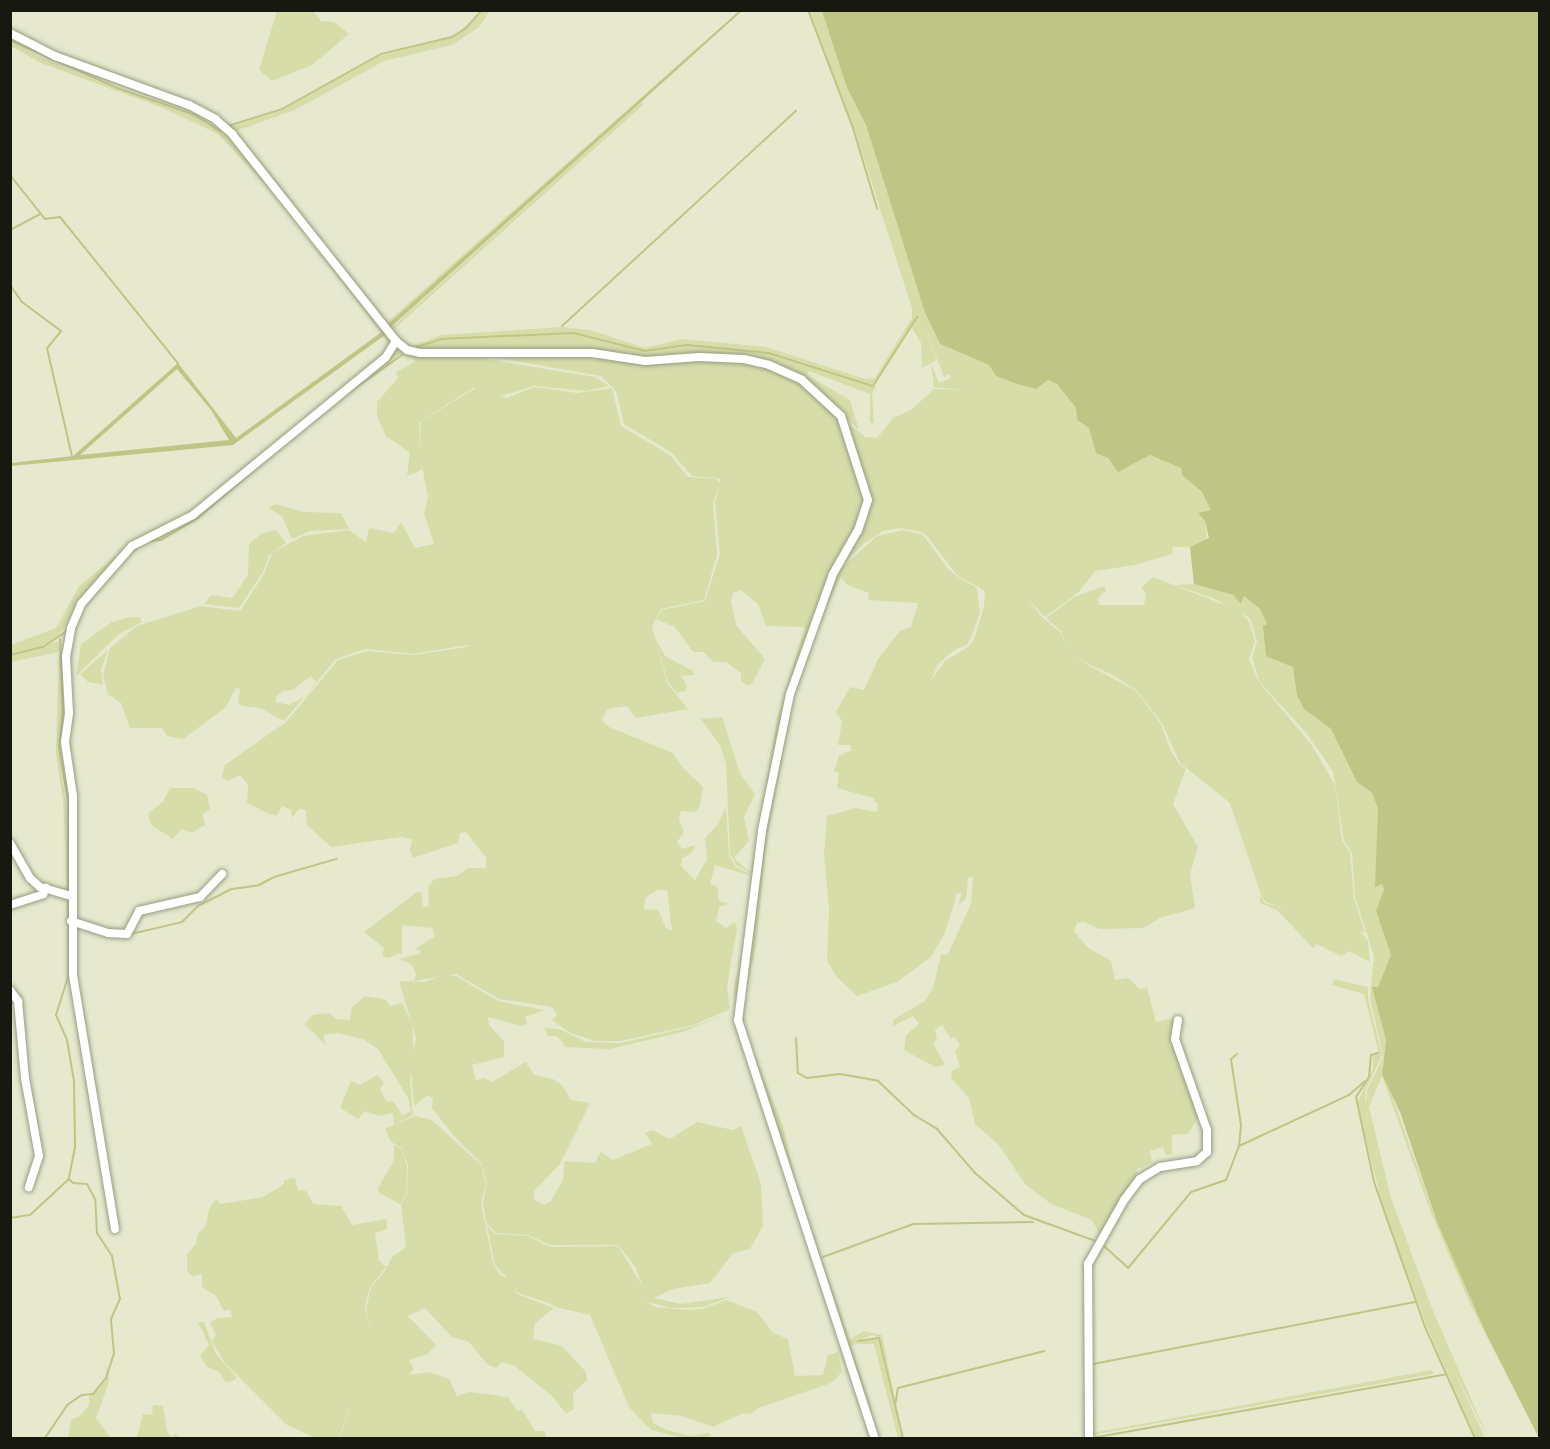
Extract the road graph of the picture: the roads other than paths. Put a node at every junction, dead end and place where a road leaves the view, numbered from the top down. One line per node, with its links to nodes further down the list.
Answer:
1 (10, 33): 2 (street)
2 (396, 341): 6 (street); 13 (street)
3 (10, 843): 5 (street)
4 (222, 874): 8 (street)
5 (46, 888): 6 (street); 7 (street)
6 (71, 897): 8 (street)
7 (10, 905)
8 (71, 921): 12 (street)
9 (10, 990): 11 (street)
10 (1178, 1020): 14 (street)
11 (29, 1187)
12 (115, 1229)
13 (875, 1438)
14 (1089, 1438)

